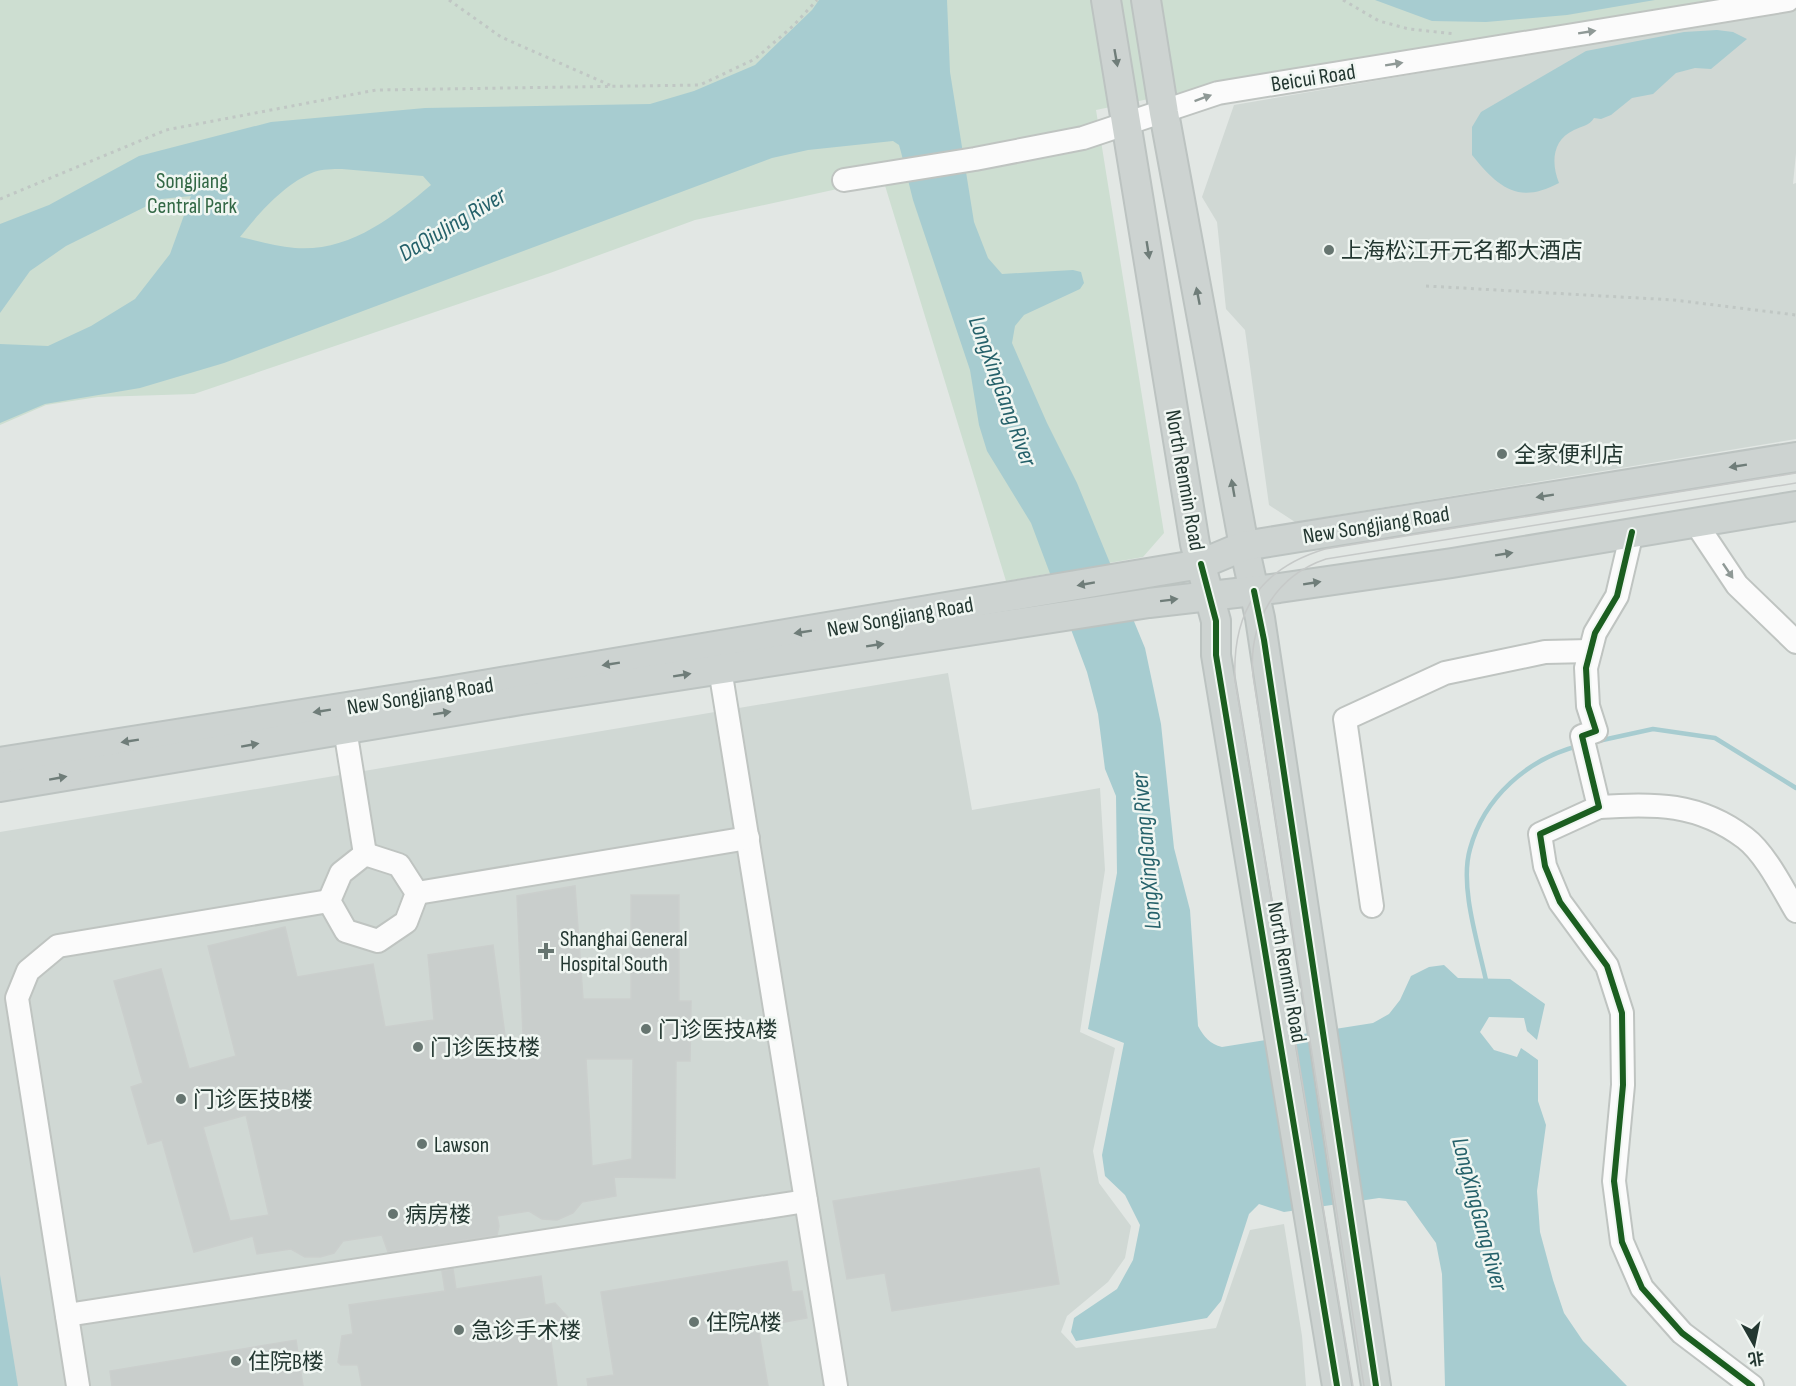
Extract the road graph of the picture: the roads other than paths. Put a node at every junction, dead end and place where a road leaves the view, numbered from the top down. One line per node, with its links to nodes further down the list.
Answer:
1 (1106, 0): 5 (main road, North Renmin Road, one-way to 5)
2 (1146, 0): 4 (main road, North Renmin Road)
3 (1788, 0): 4 (street, Beicui Road, one-way to 3)
4 (1164, 113): 5 (street, Beicui Road); 11 (main road, North Renmin Road, one-way to 4)
5 (1127, 123): 6 (street, Beicui Road); 12 (main road, North Renmin Road, one-way to 12)
6 (844, 180)
7 (1796, 457): 11 (main road, New Songjiang Road, one-way to 11)
8 (1796, 506): 9 (main road, New Songjiang Road)
9 (1695, 522): 10 (main road, New Songjiang Road); 15 (street, one-way to 15)
10 (1632, 532): 13 (main road, New Songjiang Road, one-way to 10); 16 (street)
11 (1244, 546): 12 (main road, New Songjiang Road); 13 (main road, North Renmin Road)
12 (1201, 564): 14 (main road, North Renmin Road); 19 (main road, New Songjiang Road, one-way to 19)
13 (1254, 591): 14 (main road, New Songjiang Road); 34 (main road, North Renmin Road)
14 (1209, 596): 17 (main road, New Songjiang Road, one-way to 14); 33 (main road, North Renmin Road)
15 (1796, 642)
16 (1590, 651): 21 (street); 26 (street)
17 (720, 669): 18 (main road, New Songjiang Road, one-way to 17); 22 (street)
18 (345, 729): 20 (main road, New Songjiang Road, one-way to 18); 23 (street)
19 (0, 762)
20 (0, 787)
21 (1599, 807): 27 (street); 35 (street)
22 (747, 838): 24 (street); 29 (street)
23 (365, 854): 24 (street); 25 (street)
24 (417, 893): 25 (street)
25 (328, 901): 28 (street)
26 (1372, 906)
27 (1796, 910)
28 (8, 999): 30 (street)
29 (806, 1201): 30 (street); 32 (street)
30 (67, 1315): 31 (street)
31 (78, 1386)
32 (836, 1386)
33 (1337, 1386)
34 (1376, 1386)
35 (1752, 1386)

